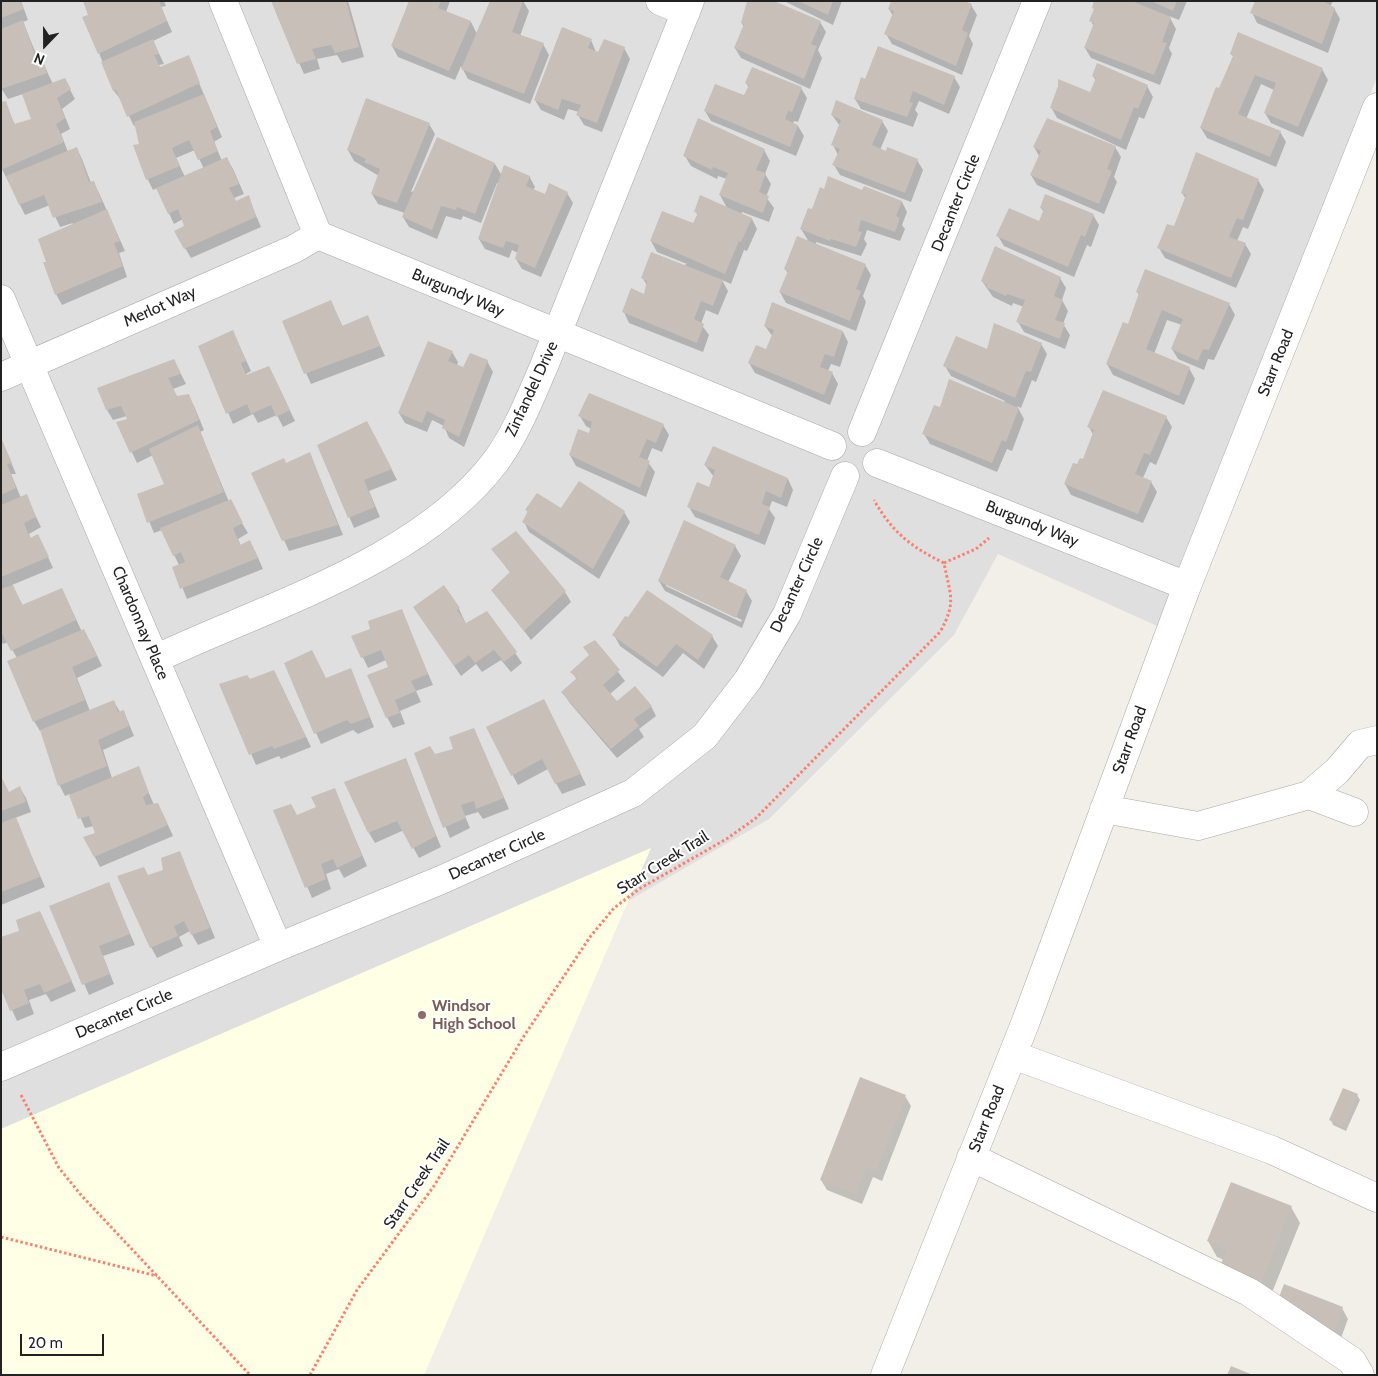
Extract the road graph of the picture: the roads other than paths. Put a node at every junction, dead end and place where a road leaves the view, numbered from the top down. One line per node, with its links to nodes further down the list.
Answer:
1 (223, 1): 6 (street)
2 (660, 1): 4 (street)
3 (1037, 1): 11 (street, Decanter Circle)
4 (688, 6): 8 (street, Zinfandel Drive)
5 (1377, 107): 15 (street, Starr Road)
6 (318, 235): 8 (street, Burgundy Way); 9 (street, Merlot Way)
7 (1, 299): 9 (street, Chardonnay Place)
8 (557, 334): 12 (street, Burgundy Way); 16 (street, Zinfandel Drive)
9 (30, 365): 10 (street, Merlot Way); 16 (street, Chardonnay Place)
10 (1, 377)
11 (862, 432): 12 (street); 13 (street)
12 (832, 446): 14 (street)
13 (876, 463): 14 (street); 15 (street, Burgundy Way)
14 (845, 476): 21 (street, Decanter Circle)
15 (1187, 586): 19 (street, Starr Road)
16 (155, 660): 21 (street, Chardonnay Place)
17 (1377, 740): 18 (street)
18 (1309, 795): 19 (street); 20 (street)
19 (1104, 809): 22 (street, Starr Road)
20 (1354, 812)
21 (278, 948): 23 (street, Decanter Circle)
22 (1013, 1055): 24 (street, Starr Road); 25 (street)
23 (1, 1067)
24 (972, 1157): 26 (street, Starr Road); 27 (street)
25 (1377, 1198)
26 (884, 1375)
27 (1360, 1375)

